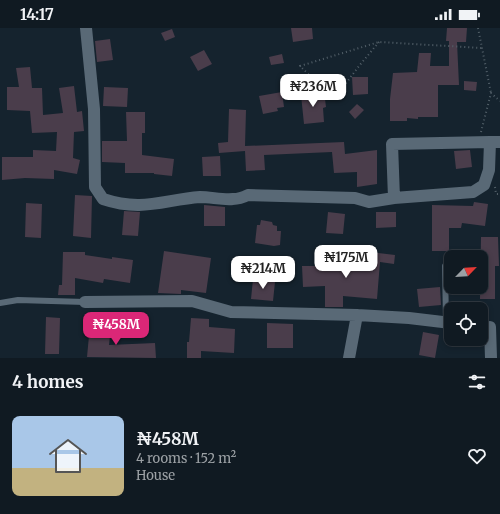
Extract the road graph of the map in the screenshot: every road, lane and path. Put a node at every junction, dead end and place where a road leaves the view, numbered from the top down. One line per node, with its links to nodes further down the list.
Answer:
1 (86, 28): 8 (street)
2 (478, 28): 4 (path)
3 (380, 42): 3 (path); 4 (path)
4 (482, 48): 5 (path)
5 (491, 93): 6 (path); 7 (path)
6 (500, 101)
7 (490, 142): 8 (street); 8 (street)
8 (394, 198)
9 (85, 302): 10 (lane); 11 (street)
10 (0, 303)
11 (357, 315): 12 (street); 14 (street)
12 (444, 322)
13 (490, 327): 15 (street)
14 (349, 358)
15 (491, 358)

